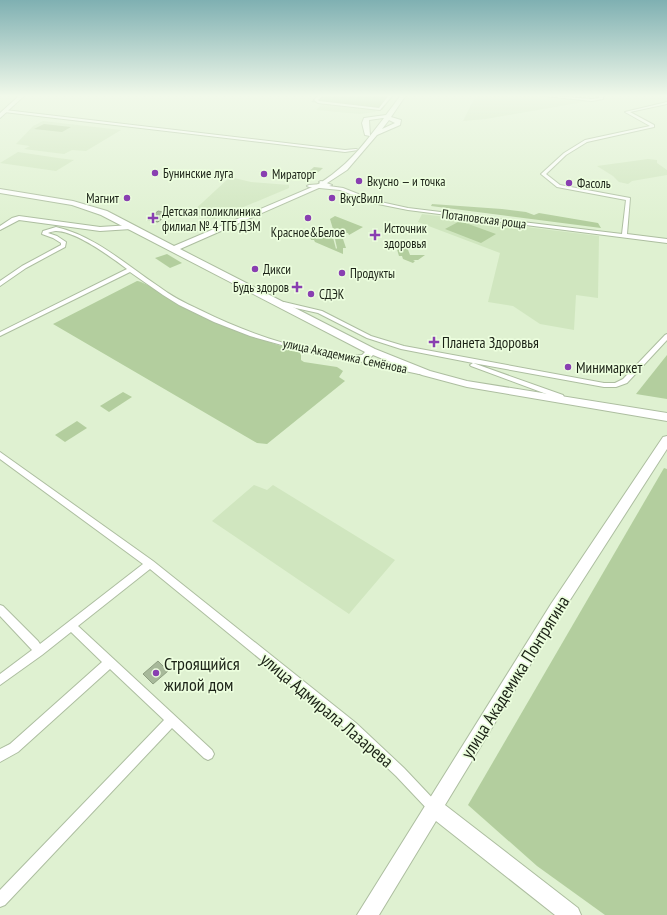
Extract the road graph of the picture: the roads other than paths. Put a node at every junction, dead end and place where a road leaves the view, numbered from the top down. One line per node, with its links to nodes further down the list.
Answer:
1 (208, 138): 7 (street)
2 (232, 138): 6 (street)
3 (367, 138): 6 (main road)
4 (368, 138): 8 (main road)
5 (601, 138): 12 (street)
6 (356, 150): 7 (main road)
7 (350, 157): 8 (main road)
8 (323, 182): 12 (street, Потаповская роща); 14 (main road)
9 (0, 190): 10 (main road, улица Академика Семёнова)
10 (131, 227): 11 (street); 14 (main road, улица Академика Семёнова)
11 (0, 228)
12 (624, 236): 13 (street, Потаповская роща)
13 (667, 242)
14 (172, 248): 17 (main road, улица Академика Семёнова)
15 (129, 270): 16 (street, улица Академика Семёнова); 18 (street); 22 (street, улица Академика Семёнова)
16 (0, 284)
17 (272, 300): 20 (main road, улица Академика Семёнова); 21 (street)
18 (0, 334)
19 (667, 336): 23 (street)
20 (371, 351): 22 (main road); 24 (main road, улица Академика Семёнова)
21 (451, 357): 23 (street); 25 (street)
22 (354, 358): 24 (street, улица Академика Семёнова)
23 (497, 366): 25 (street)
24 (426, 373): 26 (main road, улица Академика Семёнова)
25 (494, 373): 26 (street)
26 (584, 403): 27 (main road, улица Академика Семёнова)
27 (667, 417)
28 (667, 440): 39 (main road, улица Академика Понтрягина)
29 (0, 455): 30 (street, улица Адмирала Лазарева)
30 (150, 564): 32 (street); 39 (street, улица Адмирала Лазарева)
31 (0, 610): 33 (street)
32 (71, 626): 33 (street); 34 (street)
33 (38, 652): 35 (street)
34 (110, 662): 36 (street); 38 (street)
35 (0, 680)
36 (172, 720): 37 (street); 40 (street)
37 (208, 754)
38 (0, 756)
39 (434, 808): 41 (main road, улица Академика Понтрягина); 42 (main road, улица Адмирала Лазарева)
40 (0, 900)
41 (367, 915)
42 (571, 915)

